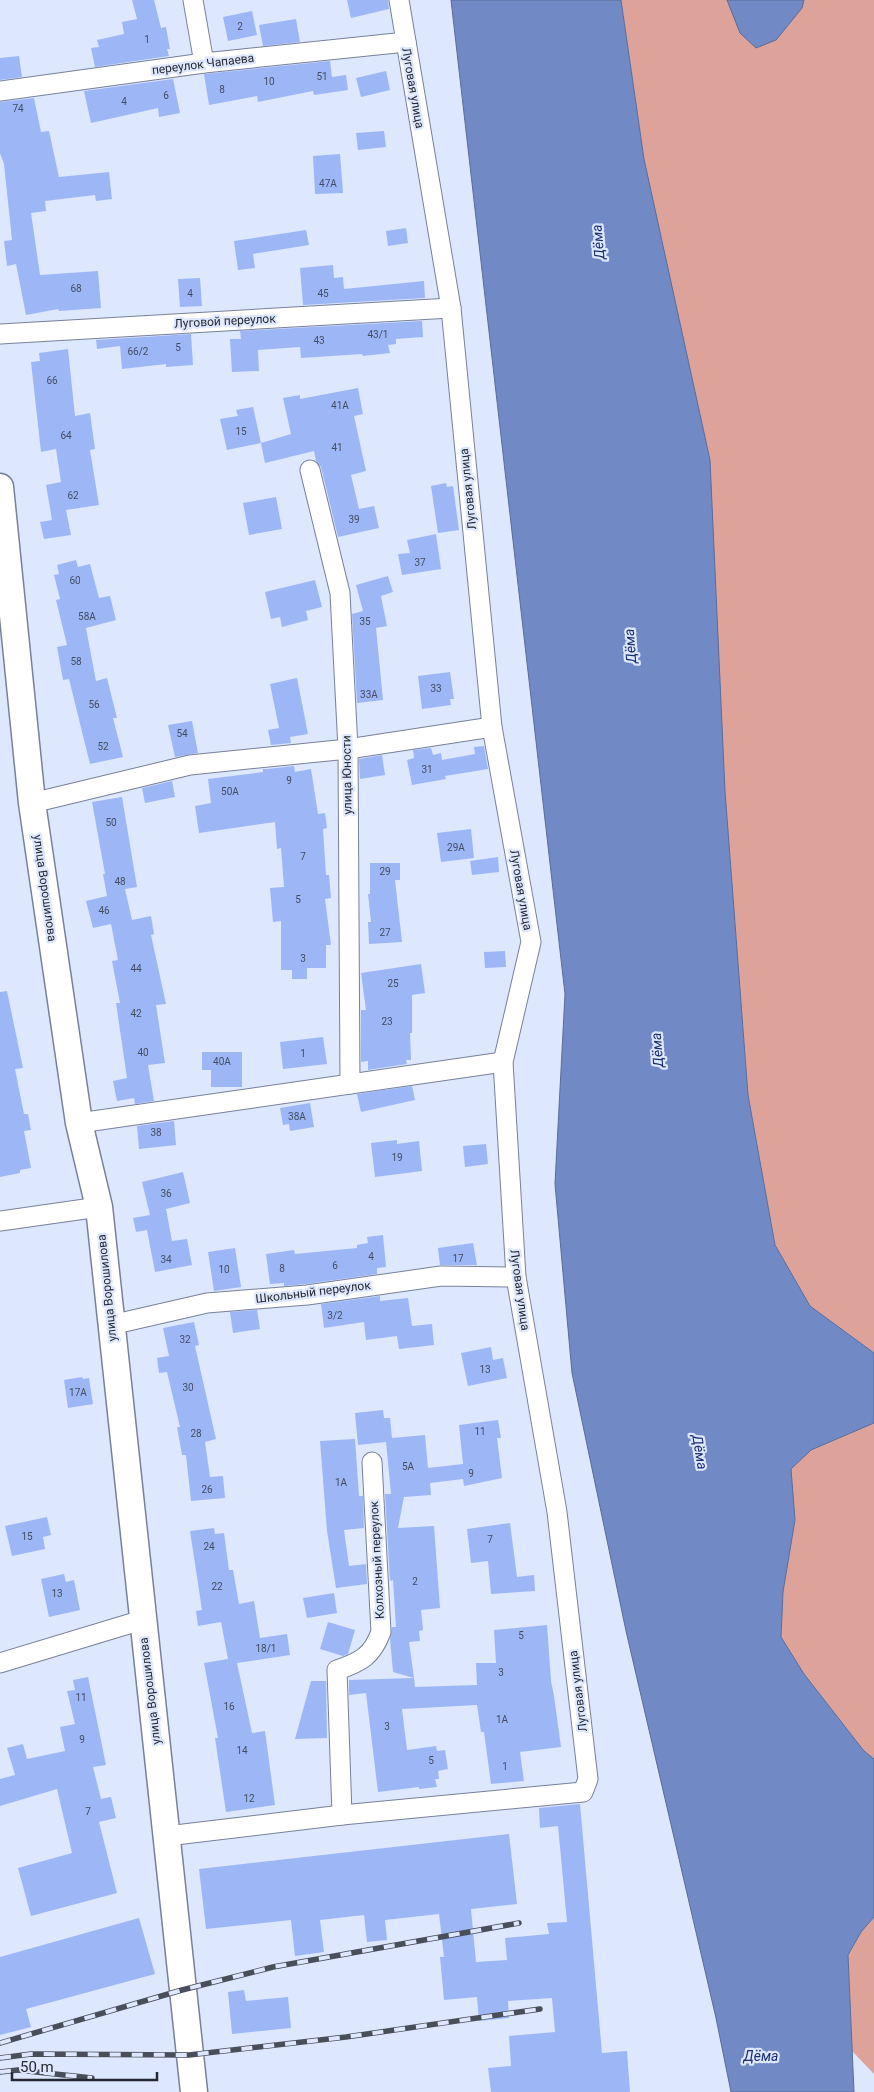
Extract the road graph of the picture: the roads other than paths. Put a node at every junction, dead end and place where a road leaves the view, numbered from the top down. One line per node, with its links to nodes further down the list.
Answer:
1 (193, 0): 4 (street)
2 (399, 0): 3 (street, Луговая улица)
3 (406, 42): 4 (street, переулок Чапаева); 6 (street, Луговая улица)
4 (204, 63): 5 (street, переулок Чапаева)
5 (0, 91)
6 (451, 308): 7 (street, Луговой переулок); 10 (street, Луговая улица)
7 (0, 334)
8 (310, 470): 11 (street, улица Юности)
9 (0, 487): 12 (street, улица Ворошилова)
10 (492, 727): 11 (street); 13 (street, Луговая улица)
11 (348, 749): 12 (street); 14 (street, улица Юности)
12 (32, 803): 15 (street, улица Ворошилова)
13 (503, 1062): 14 (street); 18 (street, Луговая улица)
14 (350, 1084): 15 (street)
15 (79, 1122): 16 (street, улица Ворошилова)
16 (99, 1207): 17 (street); 19 (street, улица Ворошилова)
17 (0, 1221)
18 (516, 1277): 19 (street, Школьный переулок); 23 (street, Луговая улица)
19 (112, 1325): 21 (street, улица Ворошилова)
20 (372, 1462): 23 (street, Колхозный переулок)
21 (142, 1620): 22 (street); 24 (street, улица Ворошилова)
22 (0, 1663)
23 (342, 1815): 24 (street)
24 (167, 1836): 25 (street, улица Ворошилова)
25 (194, 2092)

